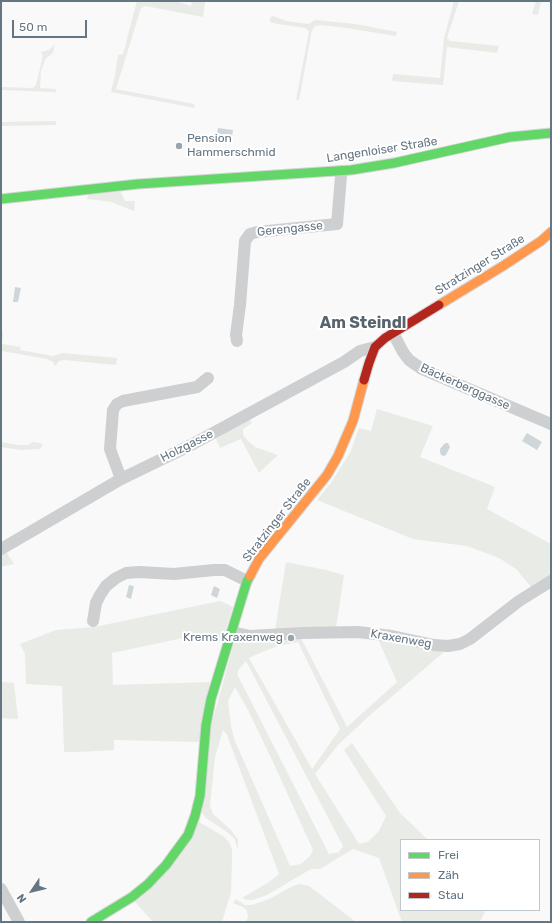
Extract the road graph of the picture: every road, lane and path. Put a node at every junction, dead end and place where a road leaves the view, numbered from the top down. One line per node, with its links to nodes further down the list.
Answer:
1 (551, 133): 2 (street, Langenloiser Straße)
2 (341, 171): 3 (street, Langenloiser Straße); 6 (street, Gerengasse)
3 (1, 199)
4 (551, 232): 5 (street, Stratzinger Straße)
5 (393, 333): 7 (street, Stratzinger Straße); 9 (street, Bäckerberggasse)
6 (237, 341)
7 (375, 347): 10 (street, Holzgasse); 12 (street, Stratzinger Straße)
8 (208, 378): 10 (street)
9 (551, 424)
10 (121, 478): 11 (street, Holzgasse)
11 (1, 549)
12 (247, 581): 14 (street); 15 (street, Stratzinger Straße)
13 (551, 581): 15 (street, Kraxenweg)
14 (93, 621)
15 (232, 632): 18 (street, Stratzinger Straße)
16 (1, 889): 17 (street)
17 (19, 922)
18 (91, 922)

